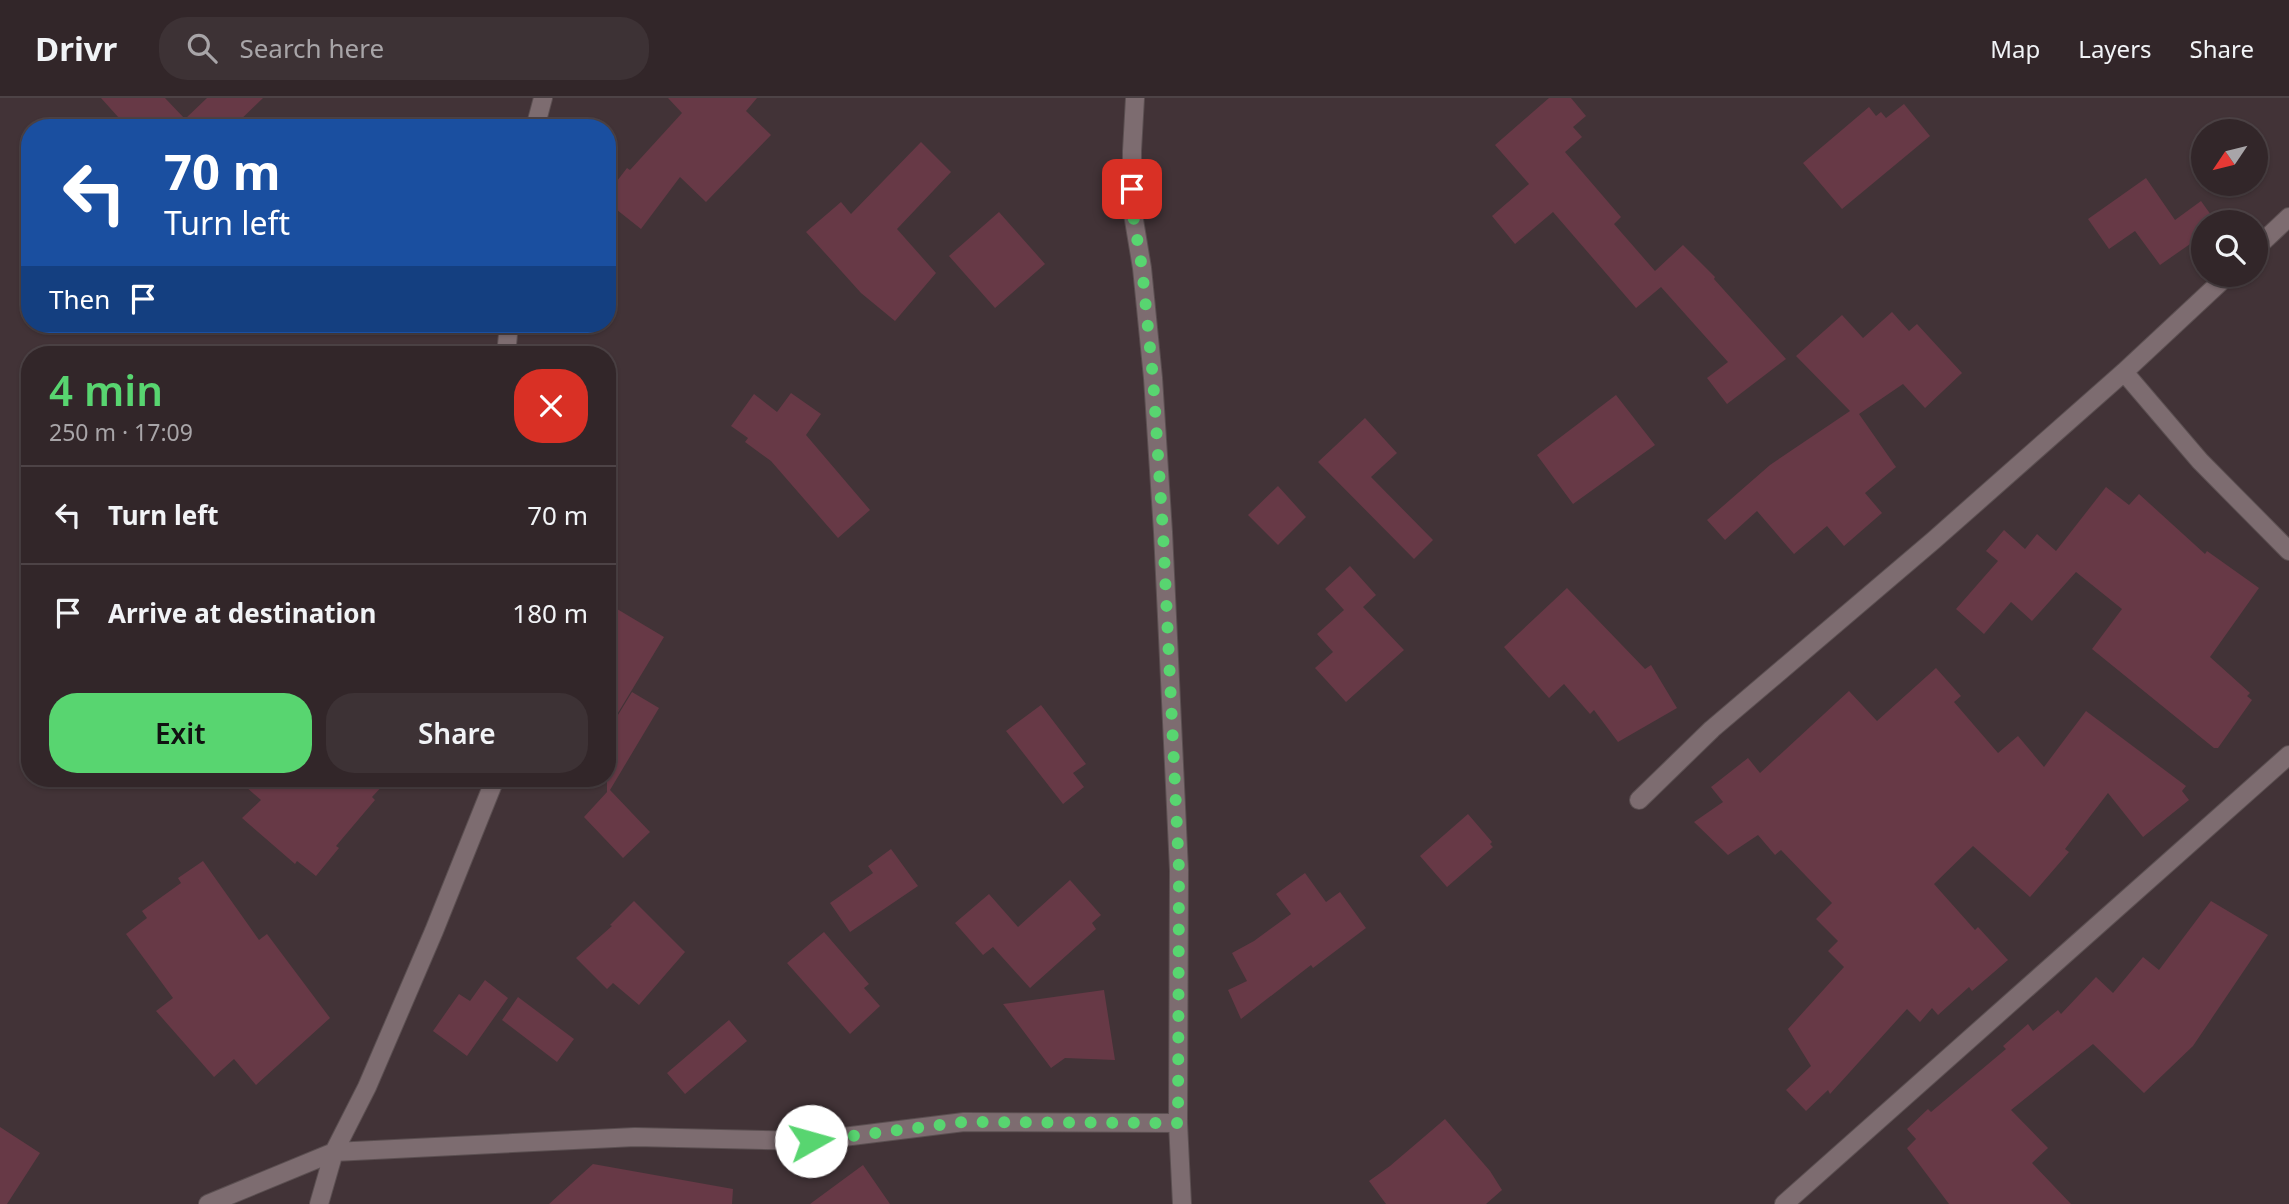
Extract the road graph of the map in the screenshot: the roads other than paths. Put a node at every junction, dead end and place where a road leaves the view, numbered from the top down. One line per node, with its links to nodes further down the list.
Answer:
1 (543, 98): 3 (street)
2 (1136, 98): 12 (street)
3 (537, 119)
4 (2289, 217): 5 (street)
5 (2268, 237)
6 (2215, 287): 7 (street)
7 (2124, 372): 8 (street); 11 (street)
8 (2289, 551)
9 (2289, 755): 17 (street)
10 (492, 787): 13 (street)
11 (1639, 800)
12 (1178, 1123): 13 (street); 16 (street)
13 (334, 1152): 14 (street); 15 (street)
14 (208, 1204)
15 (319, 1204)
16 (1182, 1204)
17 (1784, 1204)

